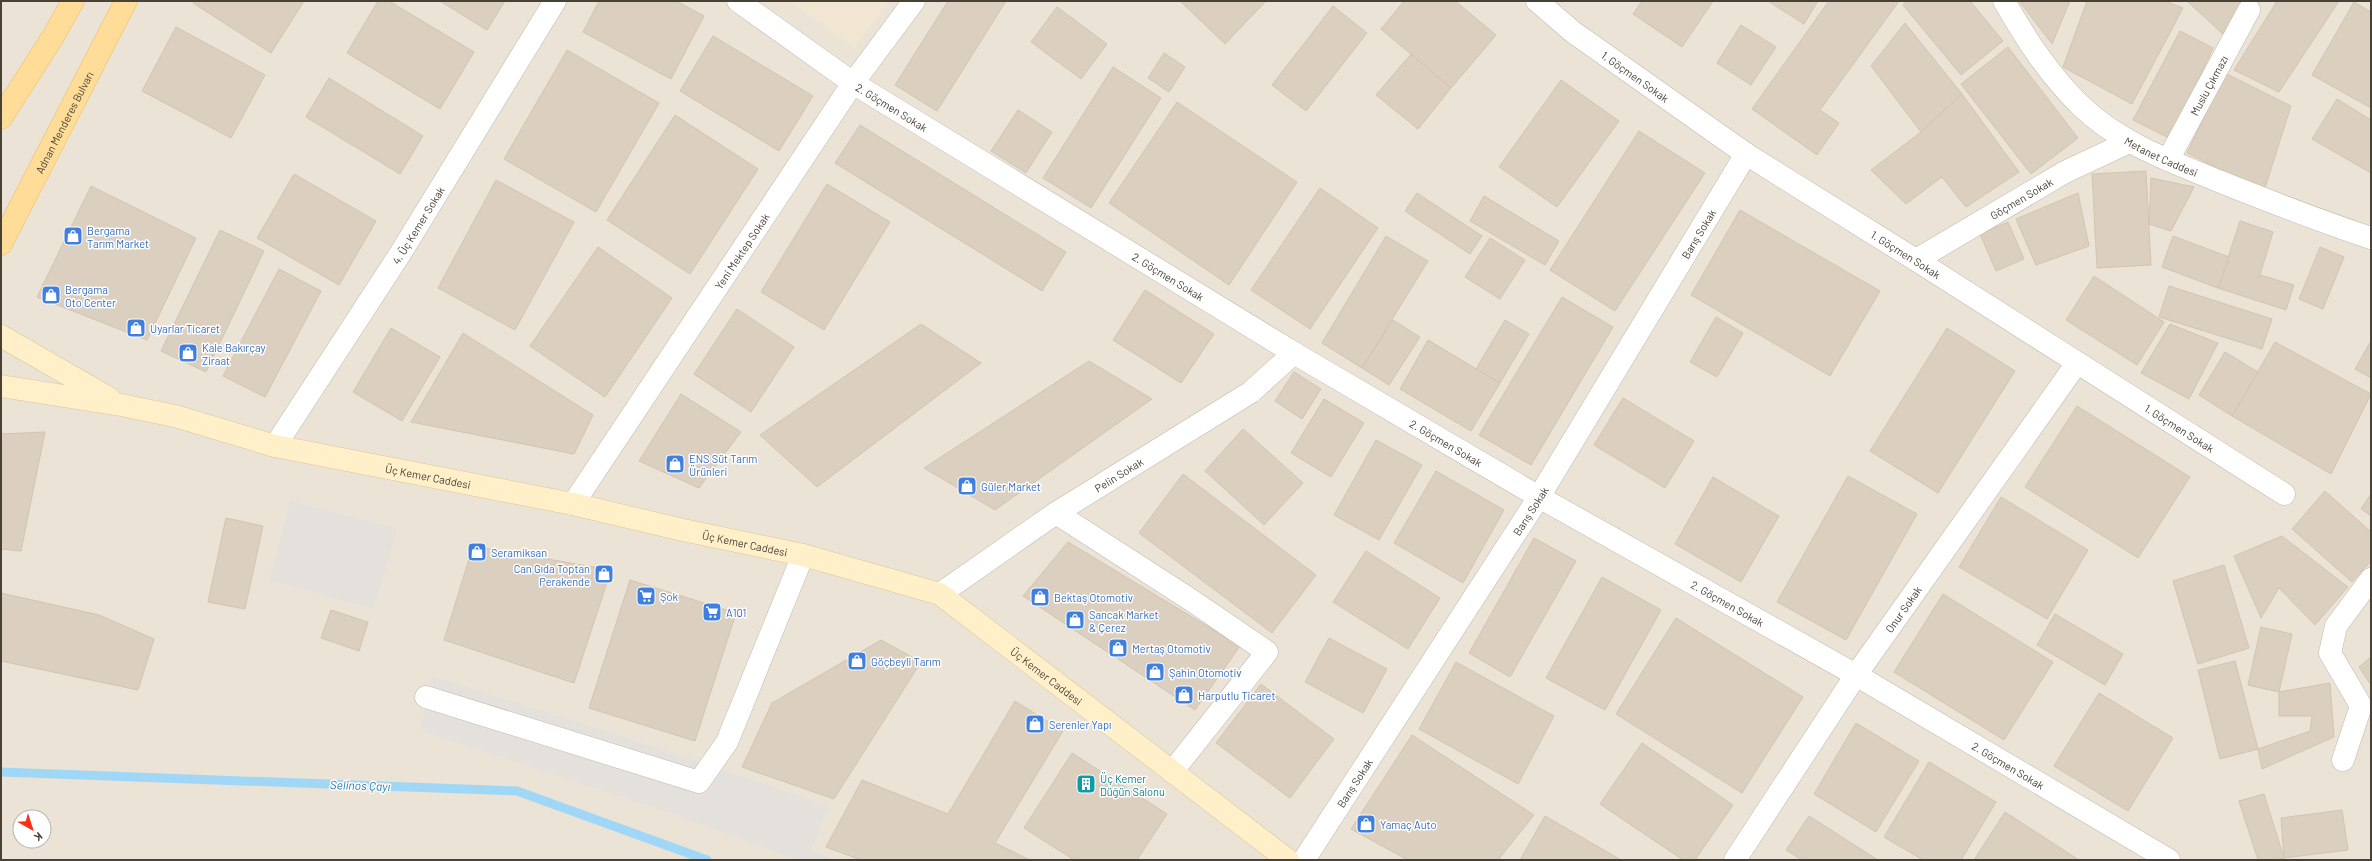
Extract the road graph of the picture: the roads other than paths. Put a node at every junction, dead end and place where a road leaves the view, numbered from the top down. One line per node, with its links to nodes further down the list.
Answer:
1 (73, 1): 10 (main road)
2 (126, 1): 15 (main road, Adnan Menderes Bulvarı)
3 (555, 1): 22 (street, 4. Üç Kemer Sokak)
4 (738, 1): 9 (street, 2. Göçmen Sokak)
5 (914, 1): 9 (street, Yeni Mektep Sokak)
6 (1537, 1): 12 (street, 1. Göçmen Sokak)
7 (2004, 1): 11 (street, Metanet Caddesi)
8 (2249, 10): 13 (street, Muslu Çıkmazı)
9 (853, 83): 18 (street, 2. Göçmen Sokak); 25 (street, Yeni Mektep Sokak)
10 (1, 118)
11 (2129, 142): 13 (street, Metanet Caddesi); 16 (street, Göçmen Sokak)
12 (1746, 154): 16 (street, 1. Göçmen Sokak); 24 (street, Barış Sokak)
13 (2168, 160): 14 (street, Metanet Caddesi)
14 (2371, 238)
15 (1, 244)
16 (1916, 260): 19 (street, 1. Göçmen Sokak)
17 (1, 336): 21 (main road)
18 (1294, 353): 24 (street, 2. Göçmen Sokak); 26 (street, Pelin Sokak)
19 (2077, 363): 23 (street, 1. Göçmen Sokak); 30 (street, Onur Sokak)
20 (1, 386): 21 (main road, Üç Kemer Caddesi)
21 (120, 405): 22 (main road, Üç Kemer Caddesi)
22 (275, 446): 25 (main road, Üç Kemer Caddesi)
23 (2284, 494)
24 (1539, 497): 30 (street, 2. Göçmen Sokak); 35 (street, Barış Sokak)
25 (573, 504): 27 (main road, Üç Kemer Caddesi)
26 (1056, 514): 29 (street, Pelin Sokak); 33 (street)
27 (803, 554): 29 (main road, Üç Kemer Caddesi); 31 (street)
28 (2371, 579): 32 (street)
29 (940, 594): 33 (main road, Üç Kemer Caddesi)
30 (1856, 675): 36 (street, Onur Sokak); 37 (street, 2. Göçmen Sokak)
31 (426, 697)
32 (2344, 760)
33 (1172, 772): 34 (main road, Üç Kemer Caddesi)
34 (1288, 860)
35 (1304, 860)
36 (1735, 860)
37 (2169, 860)

